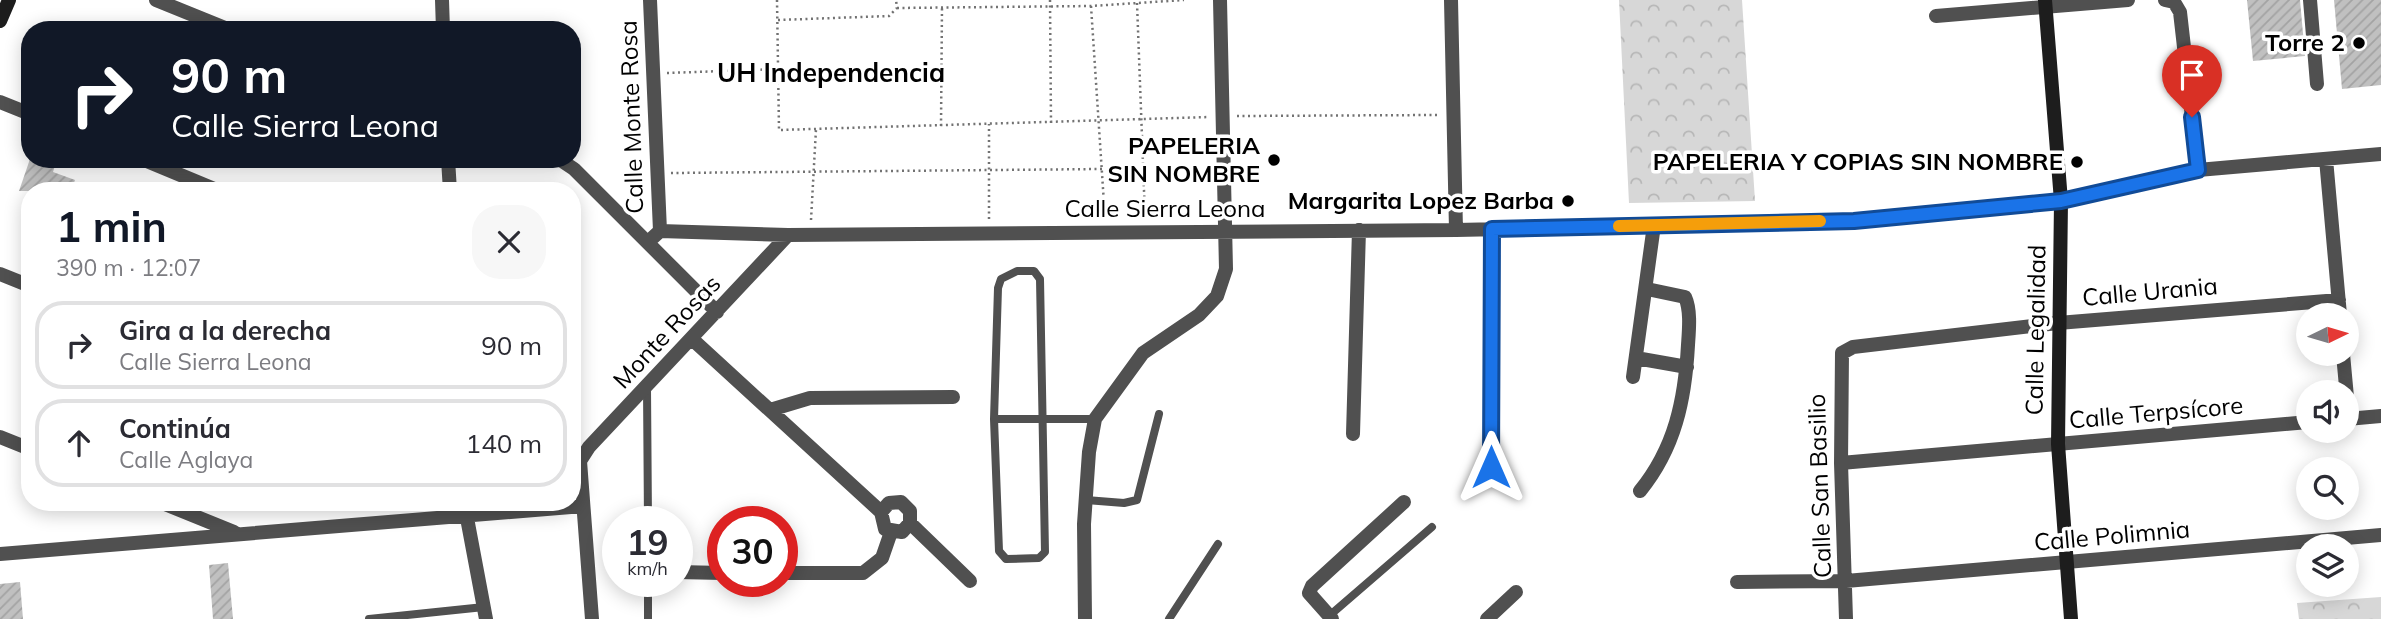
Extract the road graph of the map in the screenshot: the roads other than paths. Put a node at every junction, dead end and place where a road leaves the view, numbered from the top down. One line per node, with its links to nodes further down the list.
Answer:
1 (9, 0): 12 (street)
2 (156, 0): 13 (street)
3 (442, 0): 14 (street)
4 (650, 0): 29 (street, Calle Monte Rosa)
5 (1220, 0): 30 (street)
6 (1451, 0): 28 (street)
7 (2128, 0): 10 (street)
8 (2165, 0): 22 (street)
9 (2310, 0): 15 (street)
10 (2045, 2): 11 (street); 24 (street, Calle Legalidad)
11 (1936, 16)
12 (0, 21)
13 (208, 21)
14 (443, 21)
15 (2316, 84)
16 (0, 102): 17 (street)
17 (21, 110)
18 (2381, 154): 19 (street, Calle Sierra Leona)
19 (2326, 159): 22 (street, Calle Sierra Leona); 36 (street)
20 (164, 168): 23 (street)
21 (569, 168): 32 (street)
22 (2198, 170): 24 (street, Calle Sierra Leona)
23 (197, 182)
24 (2061, 201): 25 (street, Calle Sierra Leona); 39 (street, Calle Legalidad)
25 (1654, 225): 26 (street, Calle Sierra Leona); 35 (street)
26 (1492, 229): 28 (street, Calle Sierra Leona); 61 (street)
27 (1359, 230): 28 (street, Calle Sierra Leona); 30 (street, Calle Sierra Leona); 55 (street)
28 (1456, 230)
29 (660, 231): 31 (street, Calle Sierra Leona); 32 (street)
30 (1227, 231): 31 (street, Calle Sierra Leona); 52 (street)
31 (788, 235): 38 (street, Monte Rosas)
32 (648, 242): 38 (street)
33 (0, 274): 34 (street)
34 (21, 282)
35 (1647, 289): 42 (street); 43 (street)
36 (2339, 303)
37 (2296, 310): 39 (street, Calle Urania)
38 (717, 312): 40 (street, Monte Rosas)
39 (2058, 323): 41 (street, Calle Urania); 57 (street, Calle Legalidad)
40 (692, 339): 45 (street, Monte Rosas); 47 (street)
41 (1842, 353): 60 (street, Calle San Basilio)
42 (1636, 358): 43 (street); 44 (street)
43 (1687, 366): 63 (street)
44 (1633, 377)
45 (647, 388): 59 (street, Monte Rosas); 67 (lane)
46 (953, 397): 47 (street)
47 (770, 410): 71 (street)
48 (1159, 414): 64 (lane)
49 (2381, 416): 50 (street)
50 (2359, 418)
51 (995, 419): 53 (lane); 53 (lane); 53 (lane)
52 (1095, 419): 53 (lane); 64 (street)
53 (1042, 421)
54 (2296, 423): 57 (street, Calle Terpsícore)
55 (1353, 434)
56 (0, 437): 58 (street)
57 (2058, 444): 60 (street, Calle Terpsícore); 79 (street, Calle Legalidad)
58 (21, 445)
59 (581, 459)
60 (1841, 463): 81 (street, Calle San Basilio)
61 (1491, 467)
62 (581, 476): 66 (street, Monte Rosas)
63 (1640, 491)
64 (1086, 500): 91 (street)
65 (1404, 502): 87 (street)
66 (583, 506): 89 (street)
67 (648, 506)
68 (182, 511): 75 (street)
69 (445, 511): 75 (street)
70 (464, 511): 86 (street)
71 (881, 512): 72 (street); 74 (street)
72 (910, 523): 74 (street); 82 (street)
73 (1432, 527): 87 (lane)
74 (891, 532): 80 (street)
75 (237, 533): 78 (street)
76 (2381, 535): 79 (street, Calle Polimnia)
77 (1218, 544): 92 (lane)
78 (0, 554)
79 (2067, 564): 81 (street, Calle Polimnia); 95 (street, Calle Legalidad)
80 (798, 573)
81 (1846, 581): 83 (street, Calle Polimnia); 94 (street, Calle San Basilio)
82 (970, 582)
83 (1737, 582)
84 (1516, 592): 93 (street)
85 (648, 597): 90 (lane)
86 (485, 613): 88 (lane)
87 (1330, 617)
88 (369, 619)
89 (592, 619)
90 (648, 619)
91 (1085, 619)
92 (1170, 619)
93 (1487, 619)
94 (1846, 619)
95 (2071, 619)

